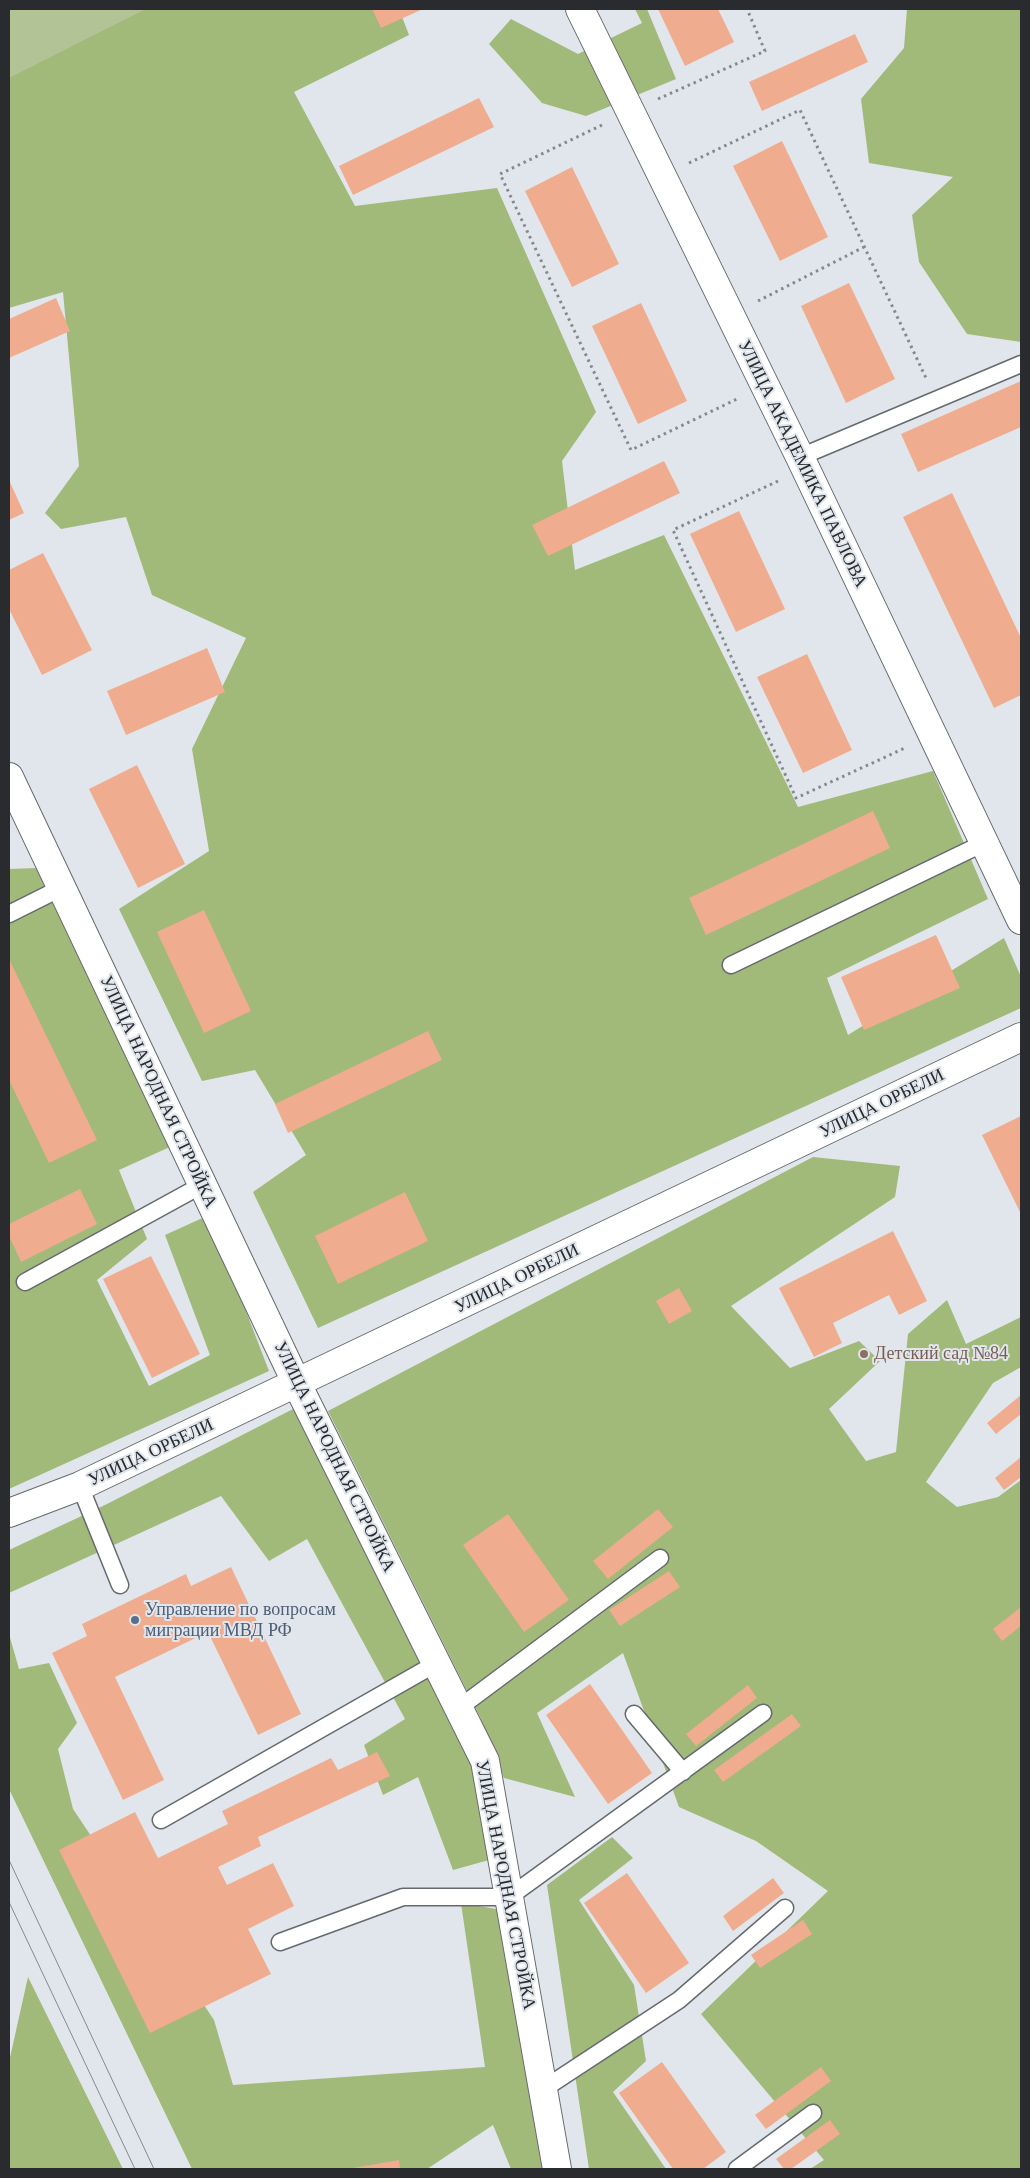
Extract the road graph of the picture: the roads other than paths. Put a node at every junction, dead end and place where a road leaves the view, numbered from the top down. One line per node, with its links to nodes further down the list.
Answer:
1 (580, 9): 3 (street, УЛИЦА АКАДЕМИКА ПАВЛОВА)
2 (1021, 364): 3 (lane)
3 (803, 462): 5 (street, УЛИЦА АКАДЕМИКА ПАВЛОВА)
4 (9, 777): 6 (street, УЛИЦА НАРОДНАЯ СТРОЙКА)
5 (984, 843): 8 (street, УЛИЦА АКАДЕМИКА ПАВЛОВА); 9 (lane)
6 (61, 888): 7 (lane); 11 (street, УЛИЦА НАРОДНАЯ СТРОЙКА)
7 (9, 914)
8 (1021, 920)
9 (731, 965)
10 (1021, 1037): 13 (street, УЛИЦА ОРБЕЛИ)
11 (202, 1185): 12 (lane); 13 (street, УЛИЦА НАРОДНАЯ СТРОЙКА)
12 (25, 1282)
13 (297, 1384): 14 (street, УЛИЦА ОРБЕЛИ); 18 (street, УЛИЦА НАРОДНАЯ СТРОЙКА)
14 (80, 1486): 15 (street, УЛИЦА ОРБЕЛИ); 17 (lane)
15 (9, 1513)
16 (660, 1558): 19 (lane)
17 (120, 1586)
18 (436, 1663): 19 (street, УЛИЦА НАРОДНАЯ СТРОЙКА); 23 (lane)
19 (459, 1708): 24 (street, УЛИЦА НАРОДНАЯ СТРОЙКА)
20 (763, 1713): 22 (lane)
21 (634, 1714): 22 (lane)
22 (683, 1772): 24 (lane)
23 (161, 1820)
24 (508, 1897): 26 (lane); 27 (street, УЛИЦА НАРОДНАЯ СТРОЙКА)
25 (785, 1908): 27 (lane)
26 (280, 1942)
27 (542, 2090): 29 (street, УЛИЦА НАРОДНАЯ СТРОЙКА)
28 (813, 2113): 30 (lane)
29 (556, 2169)
30 (737, 2169)

